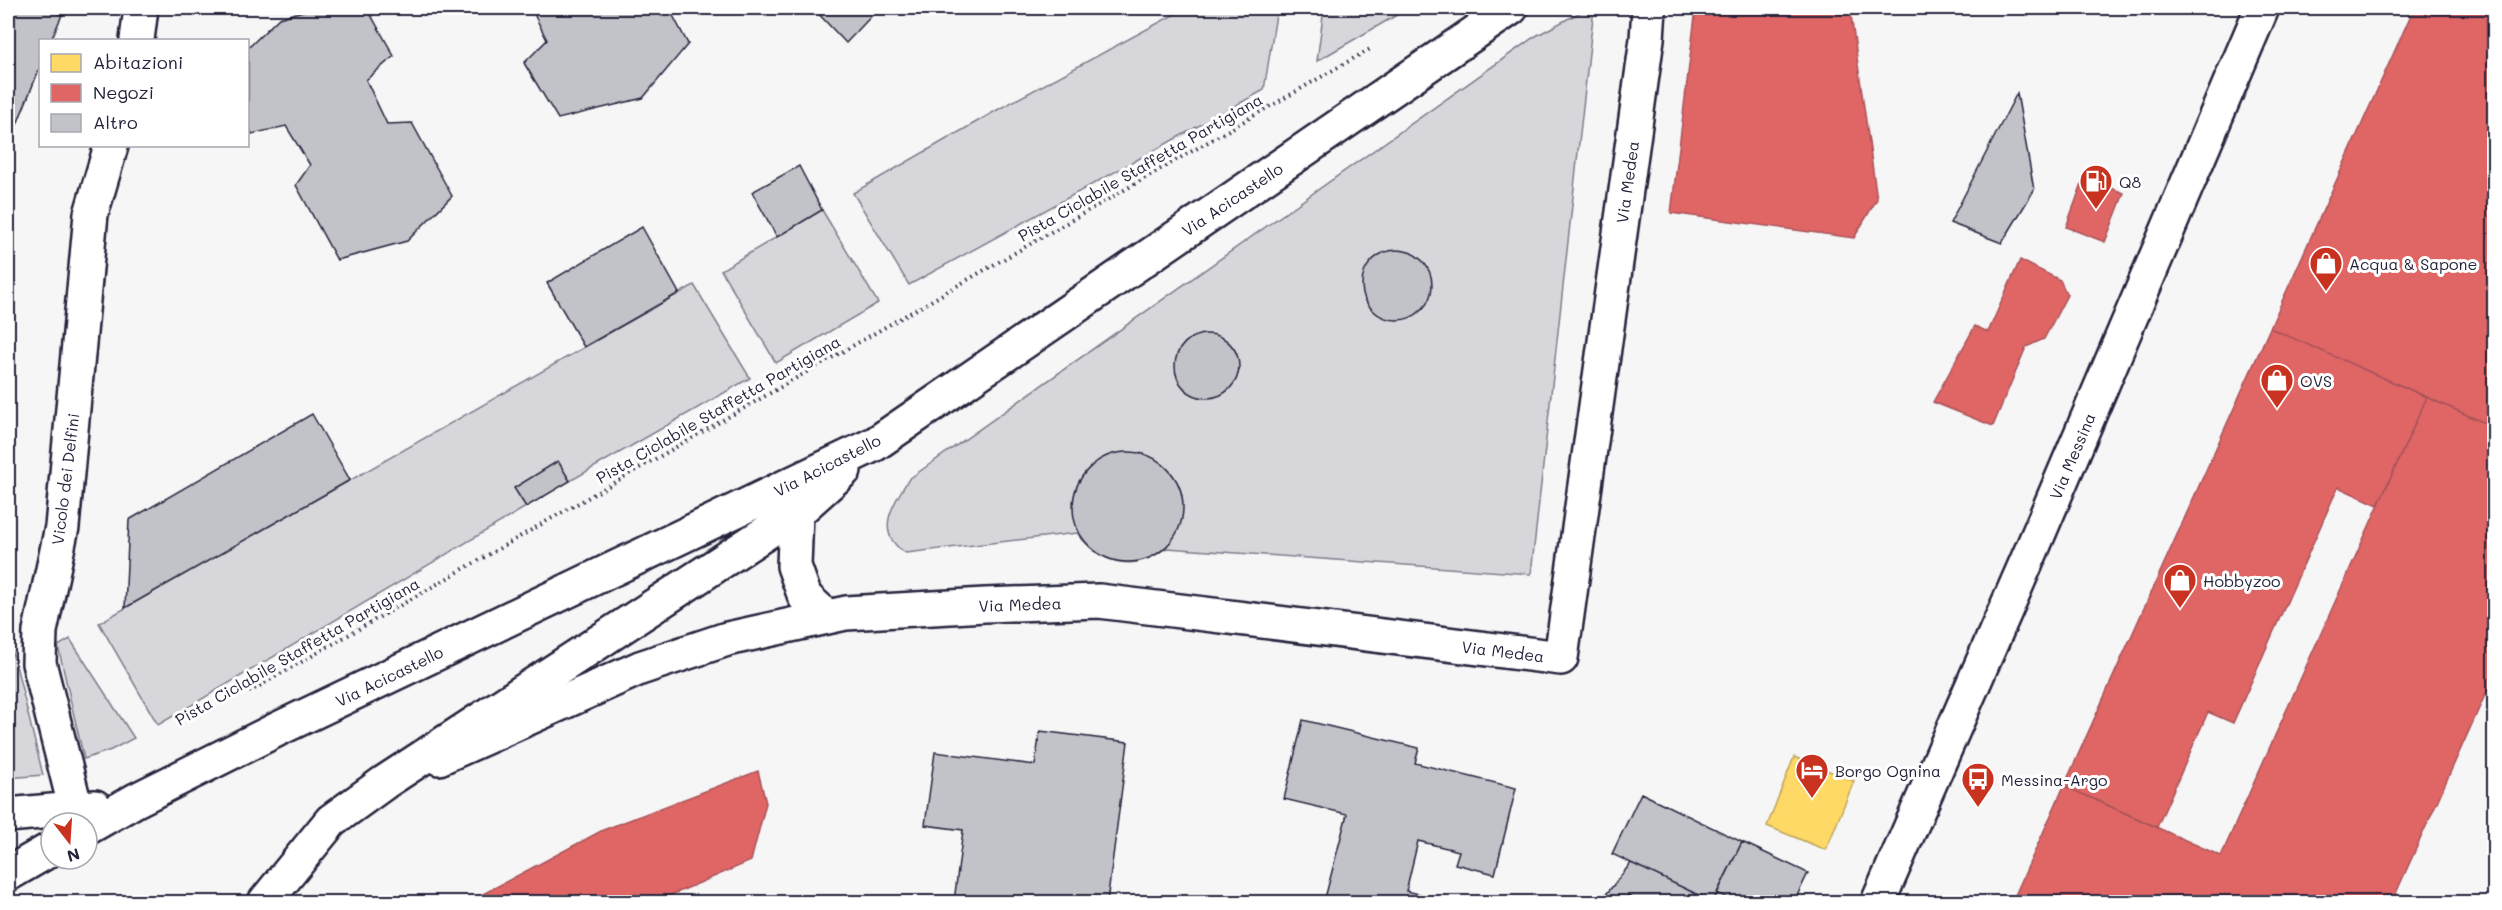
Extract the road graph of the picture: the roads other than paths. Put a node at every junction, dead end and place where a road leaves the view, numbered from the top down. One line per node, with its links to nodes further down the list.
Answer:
1 (141, 8): 5 (main road)
2 (1511, 8): 7 (main road, Via Acicastello)
3 (1649, 8): 9 (main road, Via Medea)
4 (2262, 8): 18 (main road, Via Messina)
5 (137, 39)
6 (111, 147): 11 (main road, Vicolo dei Delfini)
7 (874, 444): 8 (main road); 12 (main road, Via Acicastello)
8 (796, 513): 9 (main road); 10 (main road)
9 (827, 617): 10 (main road)
10 (385, 782): 17 (main road)
11 (79, 811)
12 (99, 813)
13 (8, 815): 14 (main road)
14 (39, 817)
15 (39, 856): 16 (main road)
16 (8, 873)
17 (265, 903)
18 (1878, 903)

